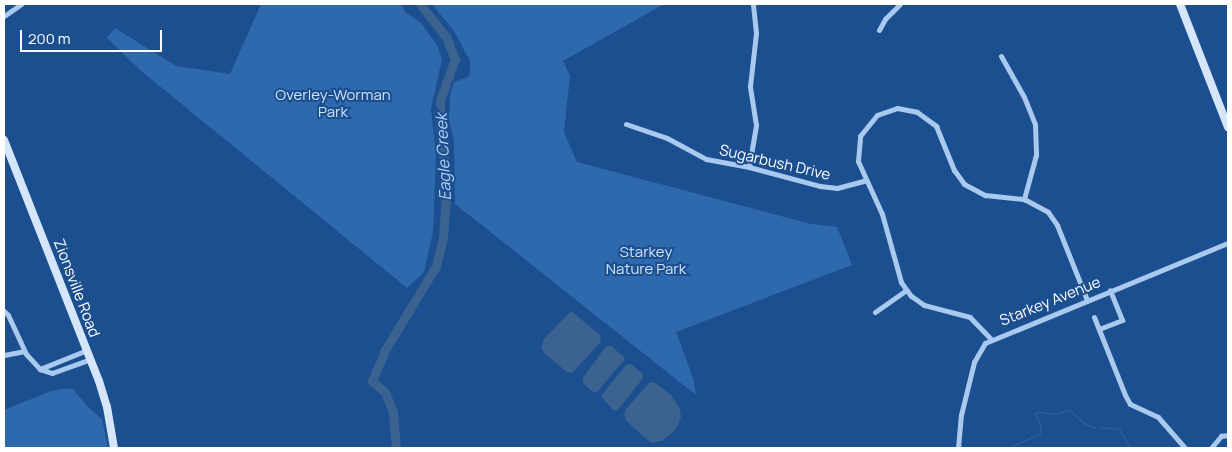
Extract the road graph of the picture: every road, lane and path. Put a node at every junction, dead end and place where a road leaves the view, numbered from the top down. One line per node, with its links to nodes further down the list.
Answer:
1 (21, 4): 5 (street)
2 (752, 4): 11 (street)
3 (900, 4): 6 (street)
4 (1180, 4): 9 (main road)
5 (5, 14)
6 (879, 30)
7 (1001, 56): 13 (street)
8 (626, 124): 11 (street, Sugarbush Drive)
9 (1228, 127)
10 (4, 140): 23 (main road, Zionsville Road)
11 (749, 166): 12 (street, Sugarbush Drive)
12 (866, 180): 13 (street); 16 (street)
13 (1024, 199): 17 (street)
14 (1228, 243): 15 (street, Starkey Avenue)
15 (1110, 290): 17 (street, Starkey Avenue); 21 (street)
16 (905, 291): 19 (street); 22 (street)
17 (1087, 300): 22 (street, Starkey Avenue)
18 (4, 311): 24 (street)
19 (875, 312)
20 (1094, 317): 21 (street)
21 (1099, 329): 31 (street)
22 (991, 339): 30 (street, Starkey Avenue)
23 (87, 350): 26 (main road, Zionsville Road); 27 (street)
24 (24, 351): 25 (street); 27 (street)
25 (4, 355)
26 (90, 359): 27 (street); 29 (main road, Zionsville Road)
27 (40, 369)
28 (1228, 435): 32 (street)
29 (114, 448)
30 (958, 448)
31 (1185, 448)
32 (1211, 448)

